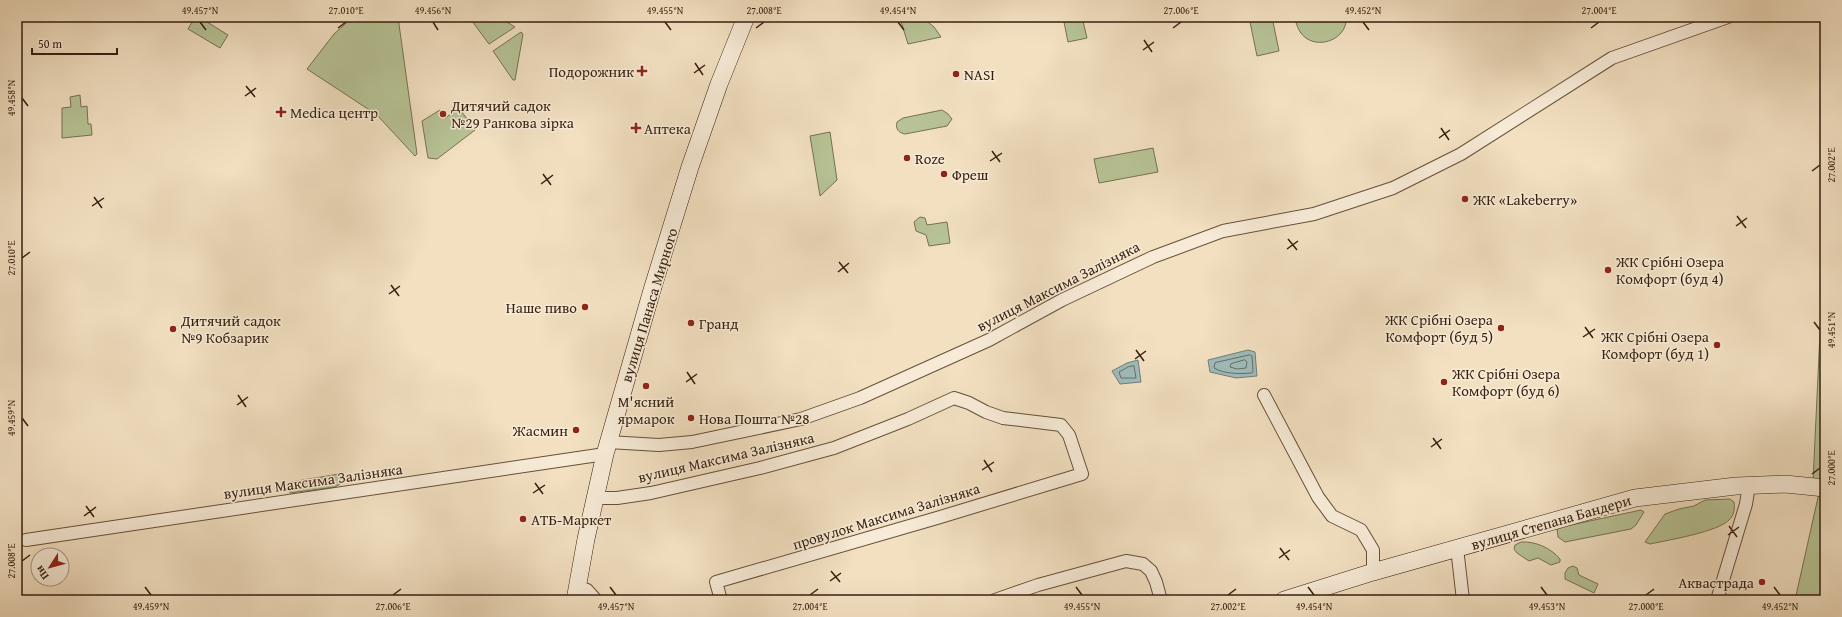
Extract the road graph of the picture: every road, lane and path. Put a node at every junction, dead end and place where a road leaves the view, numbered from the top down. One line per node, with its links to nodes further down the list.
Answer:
1 (746, 17): 4 (main road, вулиця Панаса Мирного)
2 (1728, 17): 4 (street, вулиця Максима Залізняка)
3 (1264, 394): 11 (street)
4 (606, 448): 8 (main road, вулиця Панаса Мирного); 9 (street, вулиця Максима Залізняка)
5 (1082, 474): 8 (street, вулиця Максима Залізняка); 14 (street, провулок Максима Залізняка)
6 (1749, 485): 7 (main road, вулиця Степана Бандери); 10 (main road, вулиця Степана Бандери); 19 (street)
7 (1825, 488)
8 (595, 498): 12 (main road, вулиця Панаса Мирного)
9 (26, 540)
10 (1457, 548): 11 (main road, вулиця Степана Бандери); 18 (street)
11 (1373, 572): 17 (main road, вулиця Степана Бандери)
12 (576, 593): 13 (street)
13 (596, 600)
14 (721, 600)
15 (996, 600): 16 (street)
16 (1161, 600)
17 (1284, 600)
18 (1463, 600)
19 (1717, 600)

